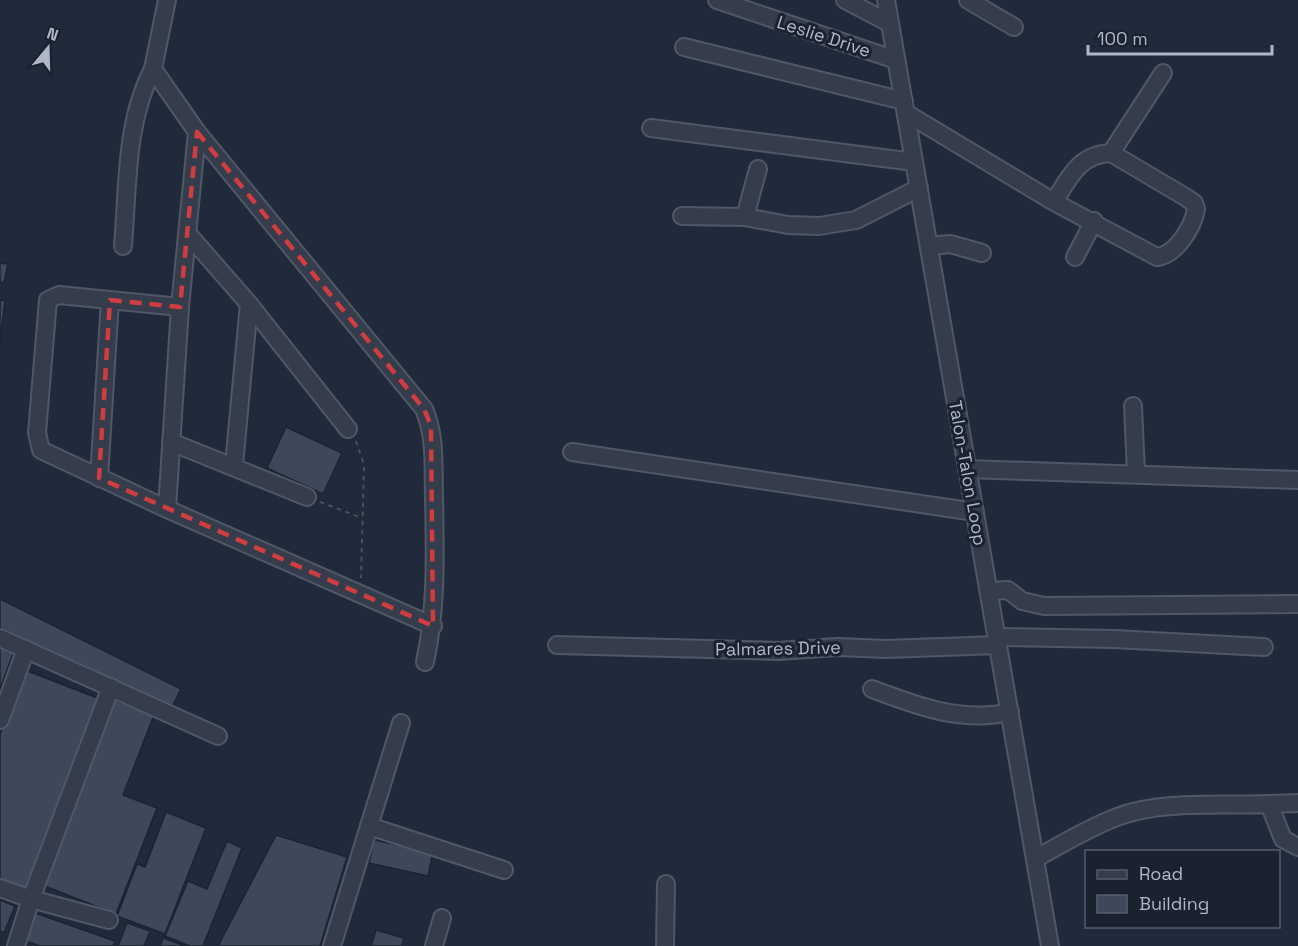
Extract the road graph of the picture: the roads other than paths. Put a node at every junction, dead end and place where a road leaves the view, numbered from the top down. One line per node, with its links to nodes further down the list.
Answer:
1 (166, 0): 10 (street)
2 (717, 0): 9 (street, Leslie Drive)
3 (845, 0): 6 (street)
4 (886, 0): 6 (street, Talon-Talon Loop)
5 (968, 0): 7 (street)
6 (890, 23): 9 (street, Talon-Talon Loop)
7 (1014, 27)
8 (684, 47): 12 (street)
9 (896, 60): 12 (street, Talon-Talon Loop)
10 (153, 69): 14 (street); 24 (street)
11 (1163, 73): 15 (street)
12 (905, 107): 16 (street, Talon-Talon Loop); 19 (street)
13 (651, 128): 16 (street)
14 (197, 132): 23 (street); 45 (street)
15 (1112, 153): 19 (street); 22 (street)
16 (914, 162): 18 (street, Talon-Talon Loop)
17 (758, 169): 21 (street)
18 (919, 188): 21 (street); 25 (street, Talon-Talon Loop)
19 (1054, 202): 22 (street)
20 (682, 216): 21 (street)
21 (745, 217)
22 (1094, 221): 27 (street)
23 (188, 234): 29 (street); 30 (street)
24 (123, 246)
25 (929, 246): 26 (street); 36 (street, Talon-Talon Loop)
26 (982, 253)
27 (1075, 257)
28 (110, 300): 30 (street); 38 (street); 38 (street)
29 (249, 304): 32 (street); 35 (street)
30 (180, 307): 33 (street)
31 (1133, 406): 37 (street)
32 (348, 429)
33 (171, 442): 35 (street); 41 (street)
34 (572, 453): 42 (street)
35 (234, 465): 40 (street)
36 (967, 469): 37 (street); 42 (street, Talon-Talon Loop)
37 (1136, 473): 39 (street)
38 (99, 478): 41 (street)
39 (1298, 480)
40 (307, 497)
41 (167, 509): 45 (street)
42 (975, 512): 43 (street, Talon-Talon Loop)
43 (989, 591): 44 (street); 47 (street, Talon-Talon Loop)
44 (1298, 604)
45 (433, 626): 51 (street)
46 (0, 638): 50 (street)
47 (997, 641): 48 (street, Palmares Drive); 49 (street, Palmares Drive); 54 (street, Talon-Talon Loop)
48 (557, 645)
49 (1264, 647)
50 (26, 649): 52 (street); 55 (street)
51 (425, 662)
52 (111, 687): 57 (street); 66 (street)
53 (872, 689): 54 (street)
54 (1010, 712): 62 (street, Talon-Talon Loop)
55 (0, 720)
56 (401, 723): 60 (street)
57 (218, 736)
58 (1298, 803): 59 (street)
59 (1269, 804): 61 (street); 62 (street)
60 (369, 826): 63 (street); 70 (street)
61 (1298, 847)
62 (1035, 859): 73 (street, Talon-Talon Loop)
63 (504, 870)
64 (666, 884): 72 (street)
65 (0, 888): 66 (street)
66 (31, 899): 68 (street); 69 (street)
67 (442, 918): 71 (street)
68 (109, 920)
69 (16, 946)
70 (332, 946)
71 (434, 946)
72 (665, 946)
73 (1050, 946)

